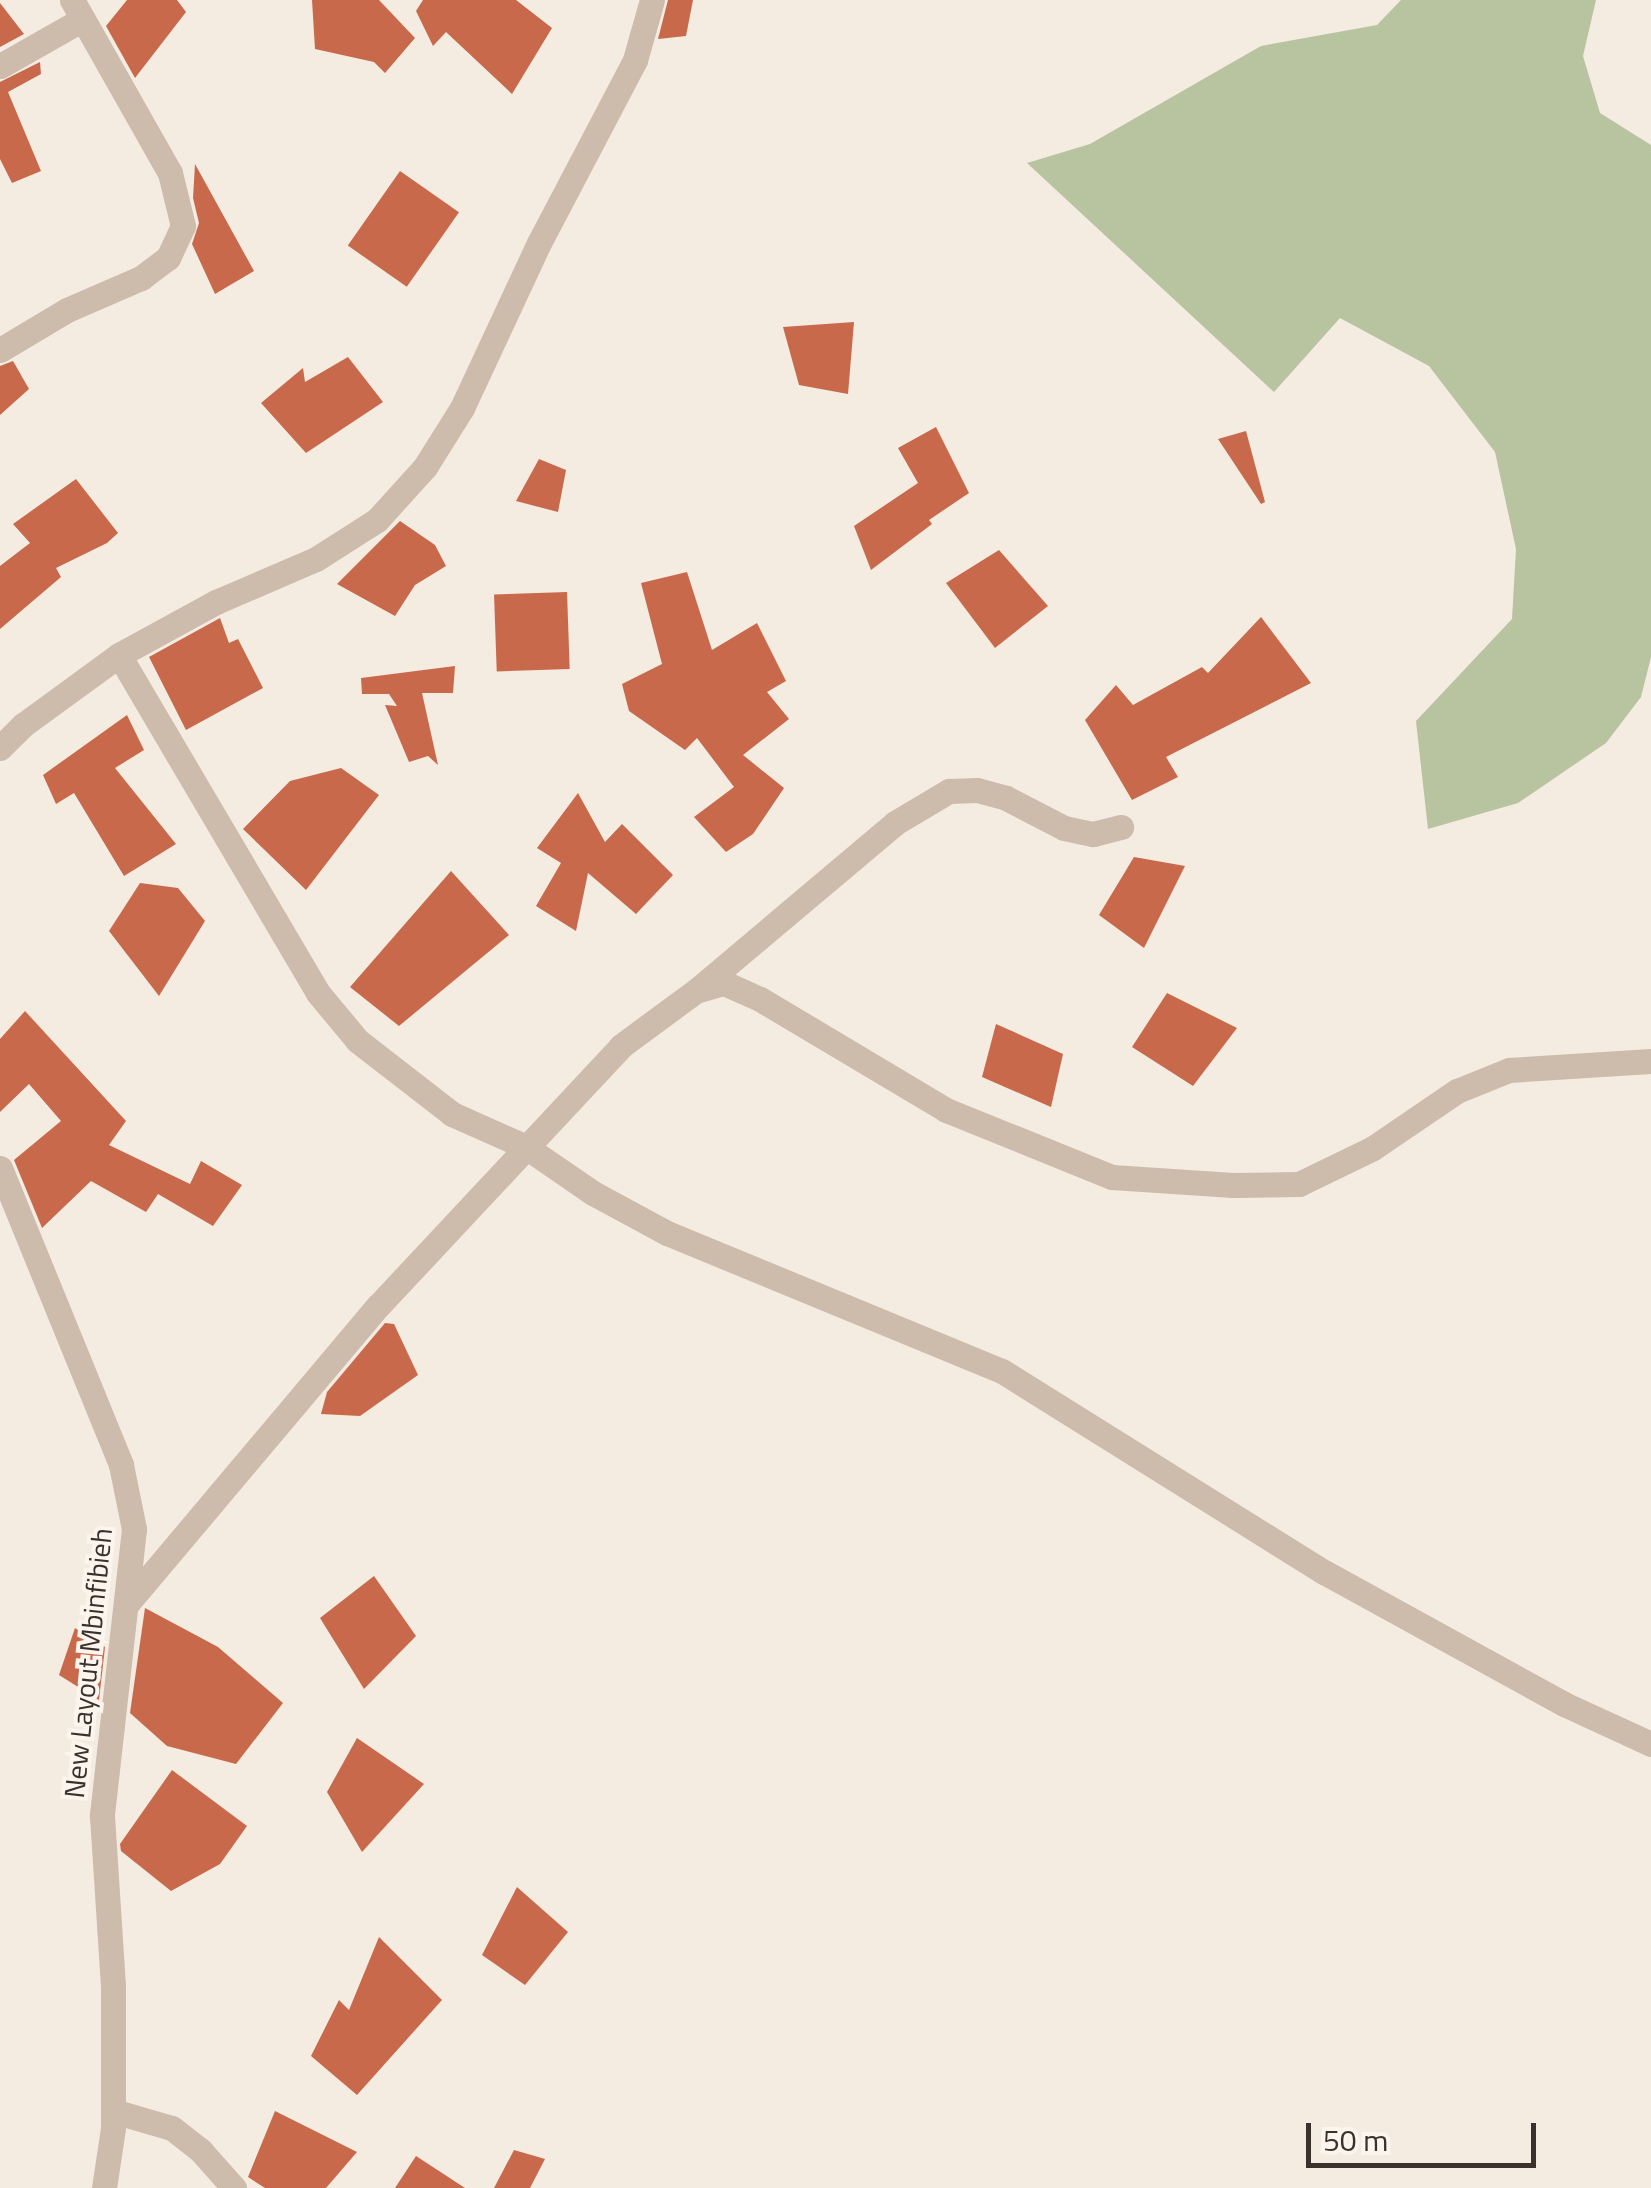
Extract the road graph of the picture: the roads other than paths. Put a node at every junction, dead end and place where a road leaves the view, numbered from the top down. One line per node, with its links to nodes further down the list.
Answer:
1 (652, 0): 5 (street)
2 (77, 9): 3 (street); 4 (street)
3 (0, 66)
4 (0, 350)
5 (119, 655): 6 (street); 10 (street)
6 (0, 748)
7 (1121, 828): 8 (street)
8 (696, 990): 9 (street); 10 (street)
9 (1651, 1061)
10 (526, 1148): 12 (street); 13 (street)
11 (0, 1168): 12 (street, New Layout Mbinfibieh)
12 (126, 1605): 14 (street, New Layout Mbinfibieh)
13 (1651, 1744)
14 (114, 2111): 15 (street, New Layout Mbinfibieh); 16 (street)
15 (104, 2188)
16 (234, 2188)

